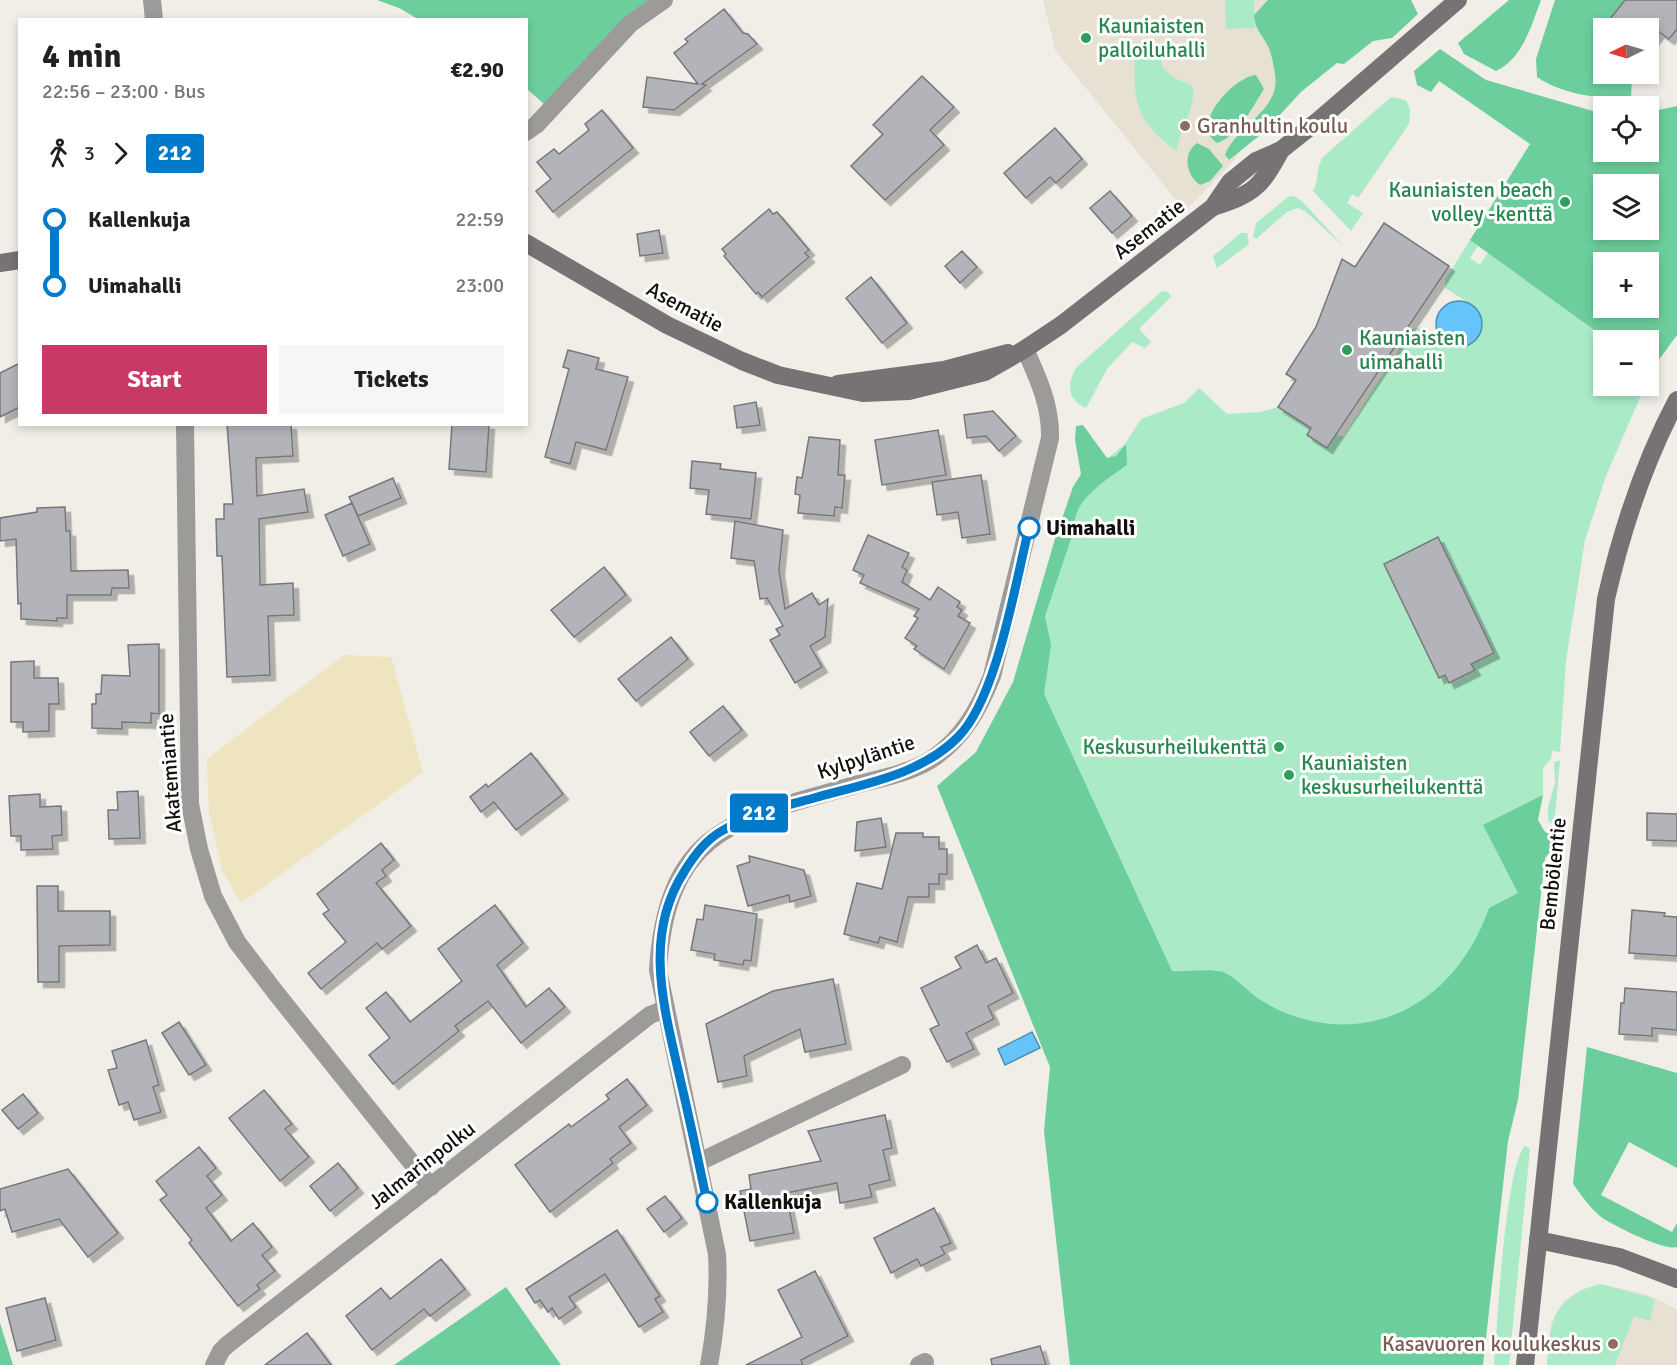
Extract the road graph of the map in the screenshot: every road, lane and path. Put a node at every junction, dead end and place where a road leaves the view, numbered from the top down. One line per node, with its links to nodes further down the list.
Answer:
1 (152, 0): 4 (street)
2 (664, 0): 5 (street)
3 (1458, 0): 9 (street, Asematie)
4 (154, 18)
5 (528, 131)
6 (528, 244): 9 (street, Asematie)
7 (18, 260): 8 (street)
8 (0, 263)
9 (1024, 349): 12 (street, Kylpyläntie)
10 (1677, 400): 16 (street, Bembölentie)
11 (185, 426): 15 (street, Akatemiantie)
12 (665, 1009): 14 (street, Kylpyläntie); 15 (street, Jalmarinpolku)
13 (902, 1065): 14 (street)
14 (699, 1162): 19 (street, Kylpyläntie)
15 (431, 1187): 18 (street, Jalmarinpolku)
16 (1538, 1240): 17 (street); 20 (street, Bembölentie)
17 (1677, 1279)
18 (214, 1365)
19 (710, 1365)
20 (1526, 1365)

